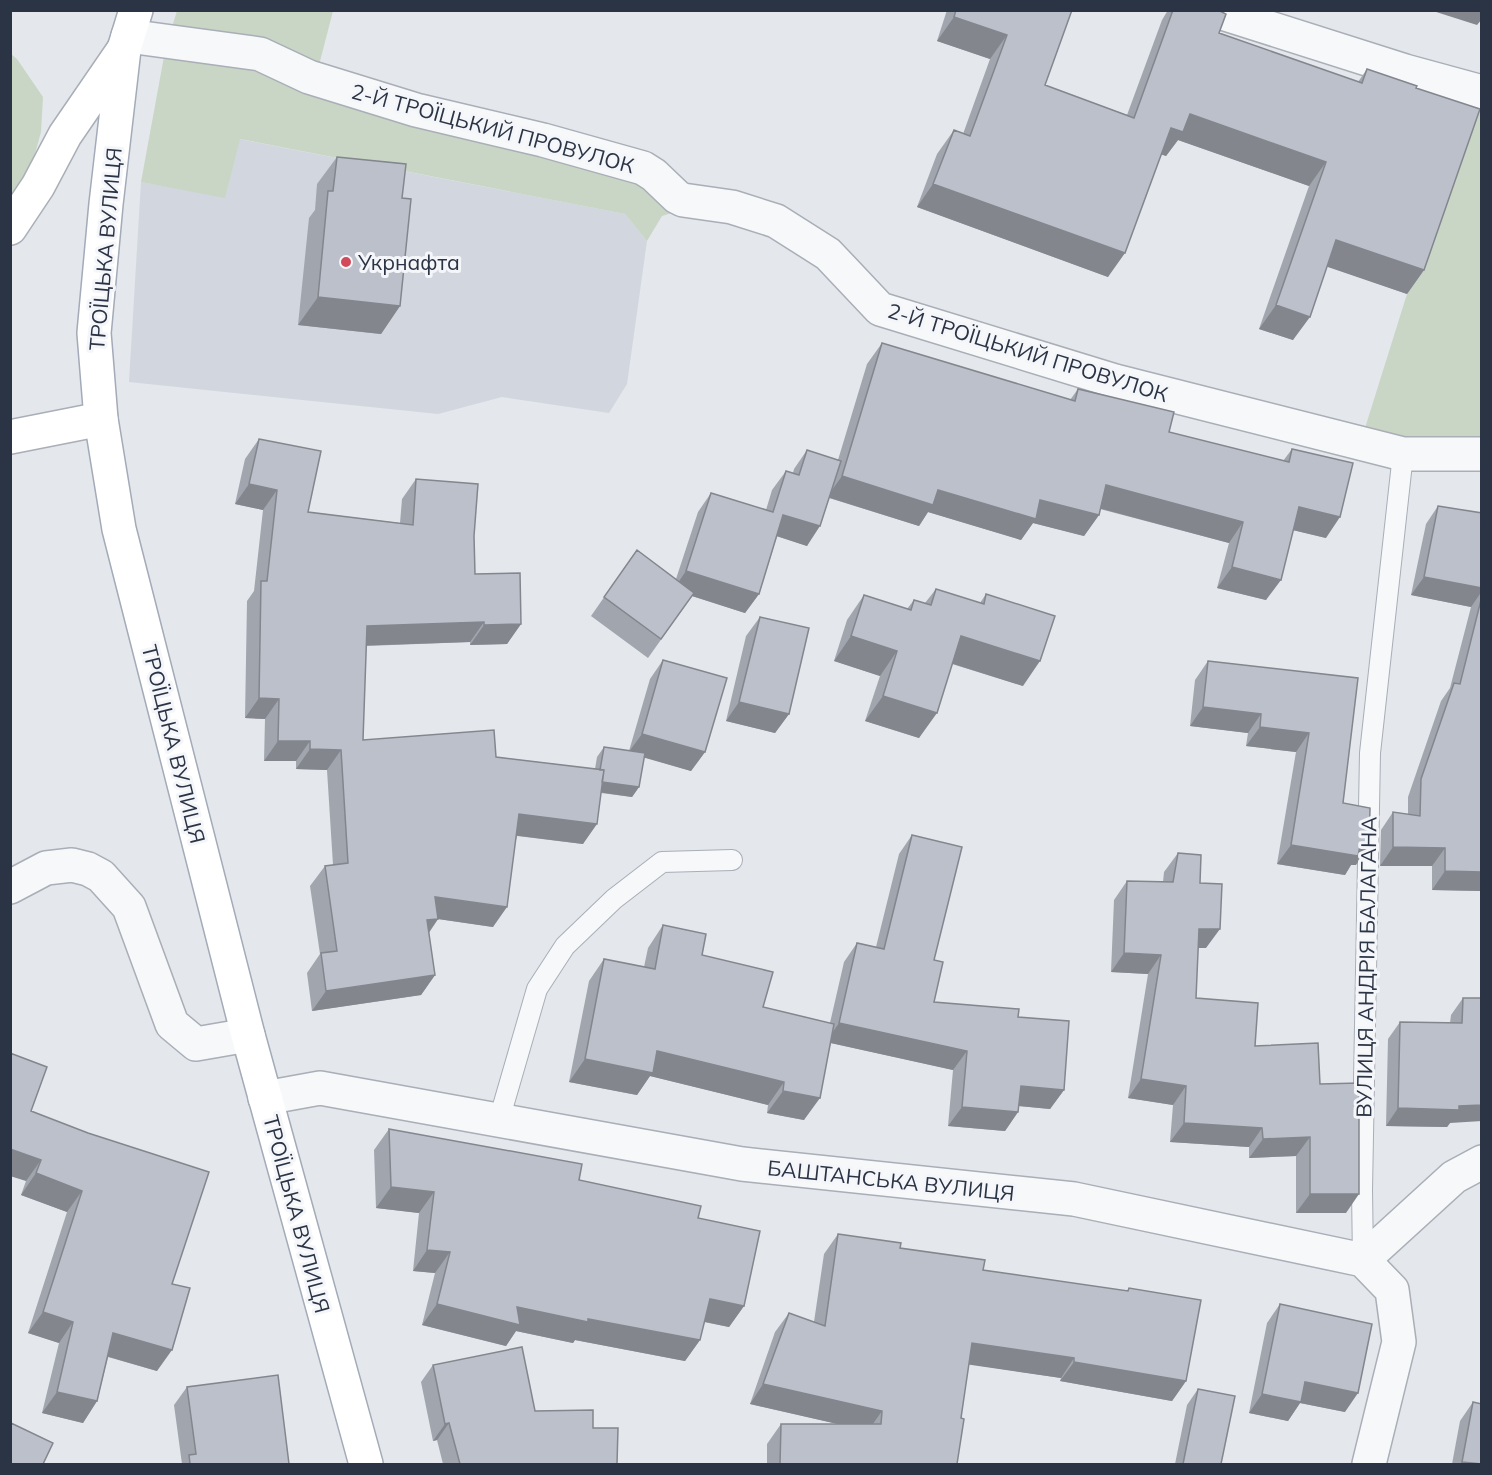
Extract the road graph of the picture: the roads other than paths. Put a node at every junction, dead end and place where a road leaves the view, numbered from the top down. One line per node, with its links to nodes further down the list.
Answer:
1 (1213, 10): 3 (street)
2 (129, 32): 4 (main road); 5 (main road, ТРОЇЦЬКА ВУЛИЦЯ); 7 (street, 2-Й ТРОЇЦЬКИЙ ПРОВУЛОК)
3 (1482, 92)
4 (10, 228)
5 (100, 419): 6 (main road); 11 (main road, ТРОЇЦЬКА ВУЛИЦЯ)
6 (10, 438)
7 (1403, 454): 8 (street, 2-Й ТРОЇЦЬКИЙ ПРОВУЛОК); 15 (lane, ВУЛИЦЯ АНДРІЯ БАЛАГАНА)
8 (1482, 454)
9 (732, 860): 13 (lane)
10 (10, 887): 11 (street)
11 (248, 1035): 12 (main road, ТРОЇЦЬКА ВУЛИЦЯ)
12 (265, 1098): 13 (street, БАШТАНСЬКА ВУЛИЦЯ); 16 (main road, ТРОЇЦЬКА ВУЛИЦЯ)
13 (499, 1120): 15 (street, БАШТАНСЬКА ВУЛИЦЯ)
14 (1482, 1162): 15 (street)
15 (1363, 1260): 17 (street)
16 (366, 1464)
17 (1369, 1464)

